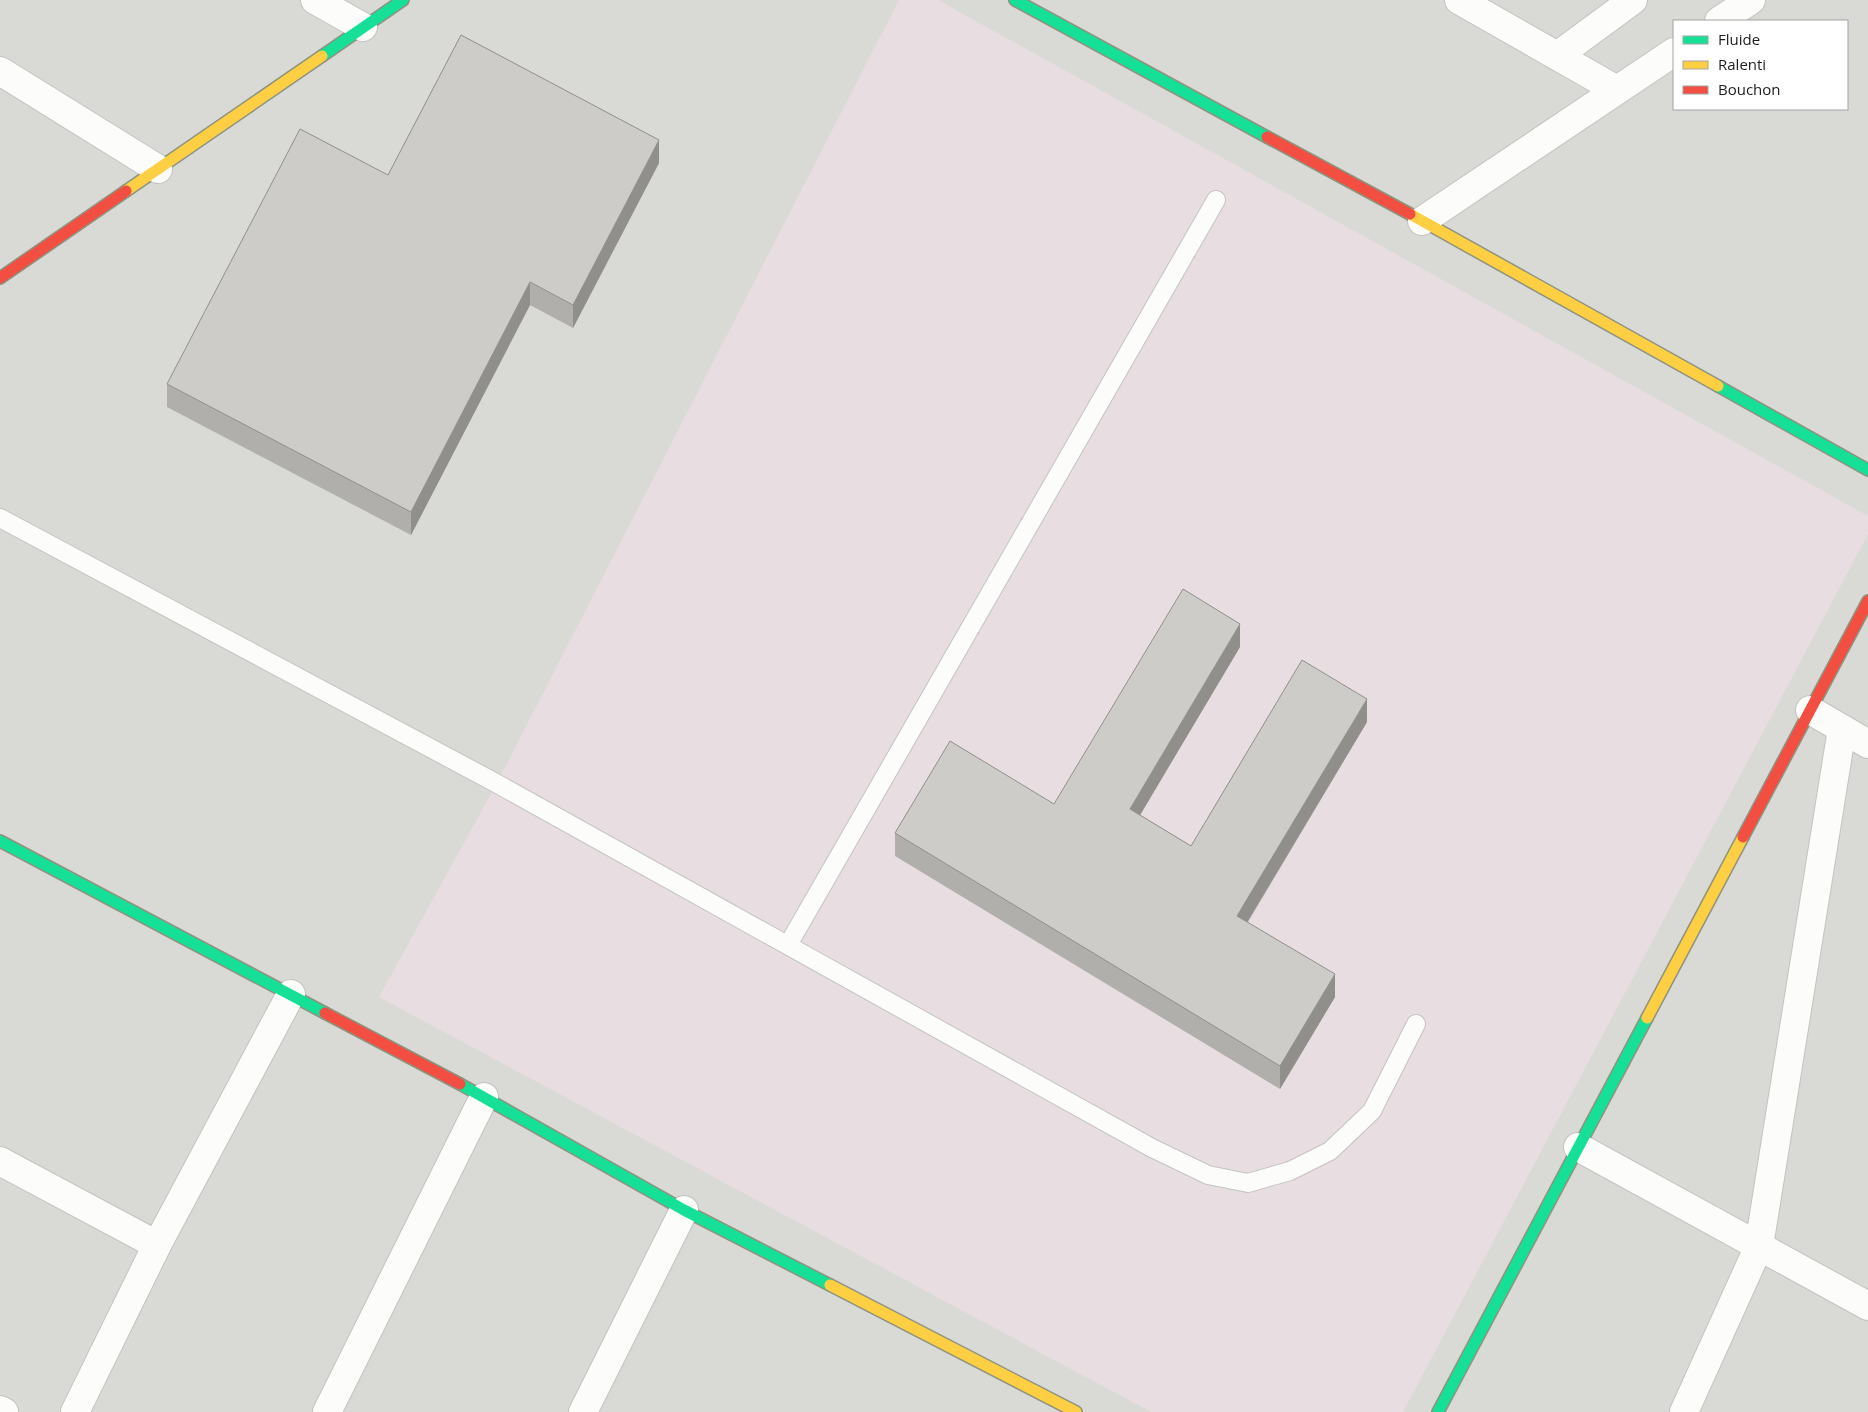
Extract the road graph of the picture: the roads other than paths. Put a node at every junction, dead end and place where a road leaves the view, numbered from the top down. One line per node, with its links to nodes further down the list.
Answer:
1 (315, 0): 8 (street)
2 (402, 0): 8 (street)
3 (1015, 0): 15 (street)
4 (1459, 0): 10 (street)
5 (1633, 0): 10 (street)
6 (1751, 0): 7 (street)
7 (1721, 20)
8 (363, 28): 13 (street)
9 (1673, 53): 12 (street)
10 (1557, 56): 12 (street)
11 (0, 71): 13 (street)
12 (1617, 90): 15 (street)
13 (158, 169): 16 (street)
14 (1216, 200): 24 (lane)
15 (1422, 222): 17 (street)
16 (0, 278)
17 (1868, 470)
18 (0, 518): 24 (lane)
19 (1868, 600): 20 (street)
20 (1810, 710): 21 (street); 28 (street)
21 (1842, 729): 22 (street); 32 (street)
22 (1868, 744)
23 (0, 841): 25 (street)
24 (788, 945): 26 (lane)
25 (291, 994): 27 (street); 31 (street)
26 (1416, 1024)
27 (484, 1097): 30 (street); 37 (street)
28 (1578, 1147): 32 (street); 40 (street)
29 (0, 1161): 31 (street)
30 (684, 1210): 38 (street); 39 (street)
31 (157, 1245): 36 (street)
32 (1759, 1246): 33 (street); 41 (street)
33 (1868, 1306)
34 (0, 1410): 35 (street)
35 (4, 1412)
36 (75, 1412)
37 (327, 1412)
38 (583, 1412)
39 (1076, 1412)
40 (1438, 1412)
41 (1684, 1412)

